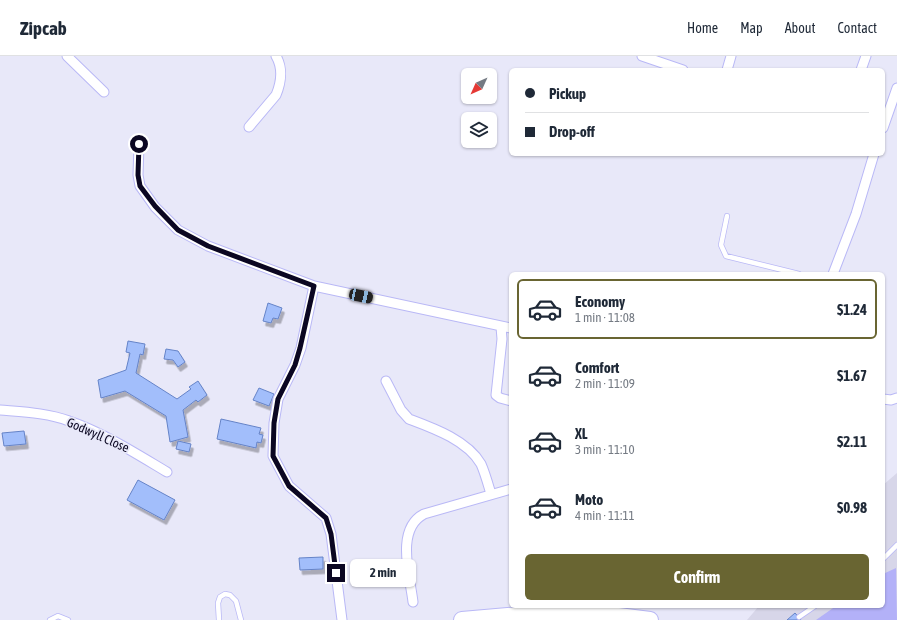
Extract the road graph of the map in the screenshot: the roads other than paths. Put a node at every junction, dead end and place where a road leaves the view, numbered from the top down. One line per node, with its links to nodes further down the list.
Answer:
1 (67, 56): 10 (street)
2 (276, 56): 12 (street)
3 (732, 56): 7 (street)
4 (866, 56): 8 (street)
5 (649, 57): 6 (street)
6 (679, 68)
7 (729, 68)
8 (862, 68)
9 (897, 90): 11 (street)
10 (104, 92)
11 (885, 123)
12 (249, 127)
13 (139, 144): 18 (street)
14 (873, 156): 17 (street)
15 (727, 216): 16 (lane)
16 (792, 272)
17 (834, 272)
18 (314, 286): 19 (street); 42 (street)
19 (501, 326): 20 (street); 24 (street)
20 (509, 328)
21 (386, 381): 28 (street)
22 (897, 398): 23 (street)
23 (885, 399)
24 (509, 400)
25 (0, 410): 26 (street, Godwyll Close)
26 (167, 472)
27 (509, 489): 28 (street)
28 (491, 494): 33 (street)
29 (897, 546): 31 (lane)
30 (897, 550): 31 (lane)
31 (889, 554): 32 (lane)
32 (885, 557)
33 (413, 602)
34 (811, 608): 37 (lane)
35 (554, 609): 36 (highway); 44 (highway)
36 (533, 617): 43 (highway)
37 (799, 617)
38 (50, 620): 39 (lane)
39 (68, 620)
40 (219, 620): 41 (lane)
41 (241, 620)
42 (342, 620)
43 (462, 620)
44 (650, 620)

